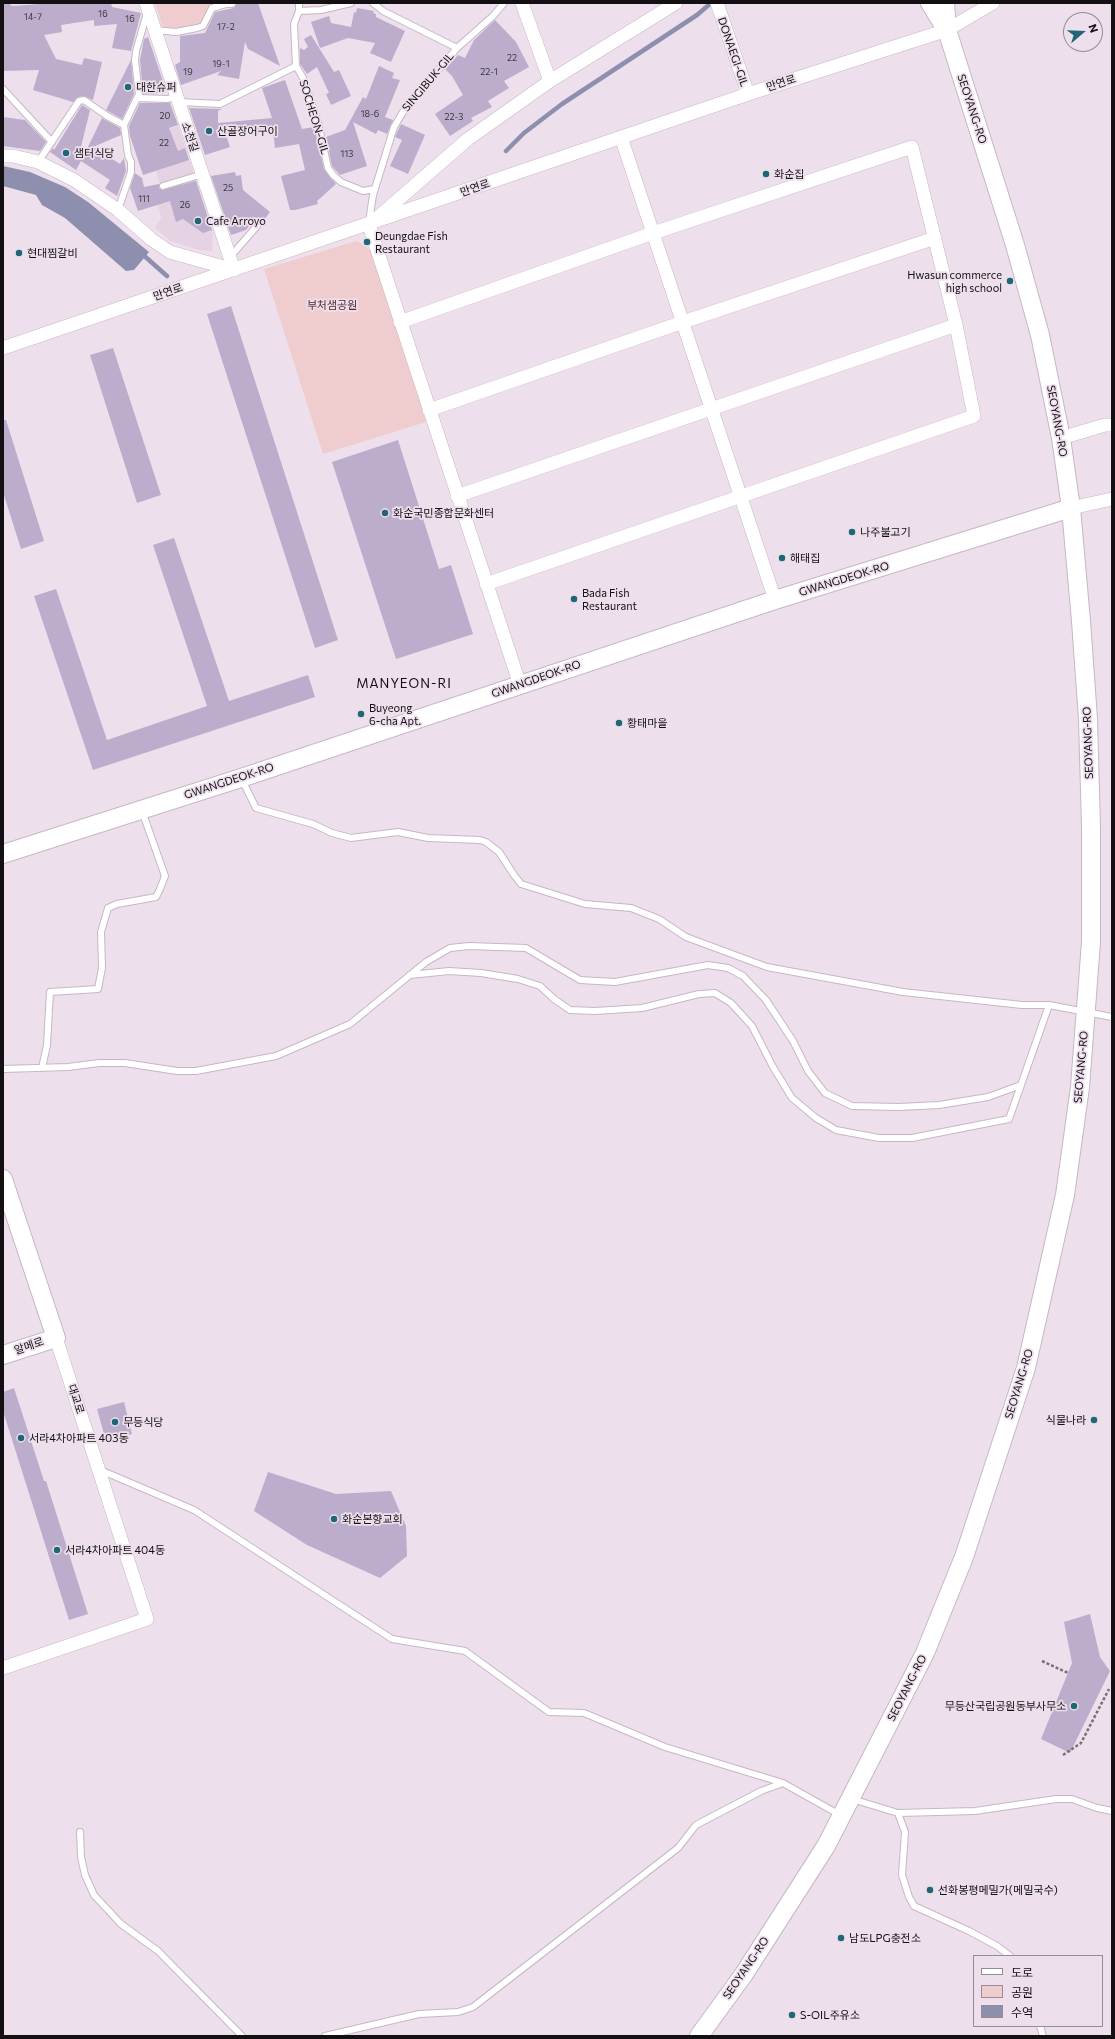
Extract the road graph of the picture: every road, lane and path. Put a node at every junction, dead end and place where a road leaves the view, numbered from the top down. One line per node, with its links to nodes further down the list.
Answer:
1 (299, 3): 13 (lane)
2 (350, 3): 13 (lane)
3 (373, 3): 16 (lane)
4 (504, 3): 16 (lane, SINGIBUK-GIL)
5 (522, 3): 18 (street)
6 (930, 3): 15 (main road, SEOYANG-RO)
7 (945, 3): 15 (main road, SEOYANG-RO)
8 (993, 3): 15 (street, 만연로)
9 (232, 4): 14 (lane)
10 (672, 4): 18 (street)
11 (147, 6): 14 (street, 소천길); 21 (lane)
12 (718, 6): 20 (street, DONAEGI-GIL)
13 (299, 11): 17 (lane)
14 (154, 30): 22 (street, 소천길)
15 (947, 30): 20 (street, 만연로); 45 (main road, SEOYANG-RO)
16 (457, 48): 30 (lane, SINGIBUK-GIL)
17 (296, 66): 22 (lane, SOCHEON-GIL); 30 (lane, SOCHEON-GIL)
18 (550, 81): 32 (street)
19 (3, 89): 25 (lane)
20 (748, 94): 24 (street, 만연로)
21 (137, 98): 22 (lane, SOCHEON-GIL); 23 (lane)
22 (178, 99): 28 (street, 소천길)
23 (124, 125): 25 (lane); 31 (lane)
24 (621, 137): 32 (street, 만연로); 34 (street)
25 (52, 142): 27 (lane)
26 (3, 156): 27 (street)
27 (38, 162): 31 (street)
28 (203, 174): 29 (lane); 36 (street, 소천길)
29 (163, 186)
30 (375, 189): 32 (lane, SINGIBUK-GIL)
31 (118, 210): 37 (street)
32 (369, 225): 37 (street, 만연로); 38 (street)
33 (257, 226): 36 (lane)
34 (653, 233): 35 (street); 38 (street); 39 (street)
35 (935, 238): 39 (street); 40 (street)
36 (230, 257): 37 (street, 소천길)
37 (234, 270): 41 (street, 만연로)
38 (400, 322): 43 (street)
39 (683, 322): 42 (street); 43 (street)
40 (956, 325): 42 (street); 47 (street)
41 (3, 348)
42 (712, 408): 46 (street); 47 (street)
43 (429, 410): 46 (street)
44 (1112, 425): 45 (street)
45 (1061, 438): 49 (main road, SEOYANG-RO)
46 (457, 496): 50 (street)
47 (740, 496): 50 (street); 51 (street)
48 (1112, 499): 49 (street)
49 (1071, 508): 51 (main road, GWANGDEOK-RO); 58 (main road, SEOYANG-RO)
50 (486, 584): 52 (street)
51 (775, 600): 52 (main road, GWANGDEOK-RO)
52 (520, 685): 53 (main road, GWANGDEOK-RO)
53 (241, 778): 54 (main road, GWANGDEOK-RO); 57 (lane)
54 (142, 810): 55 (main road, GWANGDEOK-RO); 60 (lane)
55 (3, 854)
56 (410, 975): 60 (lane); 62 (lane); 62 (lane)
57 (1049, 1005): 58 (lane); 62 (lane)
58 (1086, 1013): 59 (lane); 73 (main road, SEOYANG-RO)
59 (1112, 1017)
60 (42, 1068): 61 (lane)
61 (3, 1069)
62 (1021, 1085)
63 (3, 1179): 64 (main road, 대교로)
64 (56, 1338): 65 (main road, 알메로); 66 (street, 대교로)
65 (3, 1355)
66 (98, 1470): 68 (street, 대교로); 72 (lane)
67 (1042, 1661): 69 (path)
68 (3, 1668)
69 (1068, 1673)
70 (1109, 1689): 71 (path)
71 (1063, 1755)
72 (783, 1783): 76 (lane); 80 (lane)
73 (850, 1798): 75 (lane); 76 (main road, SEOYANG-RO)
74 (1112, 1811): 75 (lane)
75 (898, 1813): 78 (lane)
76 (841, 1816): 81 (main road, SEOYANG-RO)
77 (80, 1832): 79 (lane)
78 (1009, 1955)
79 (242, 2036)
80 (325, 2036)
81 (699, 2036)

